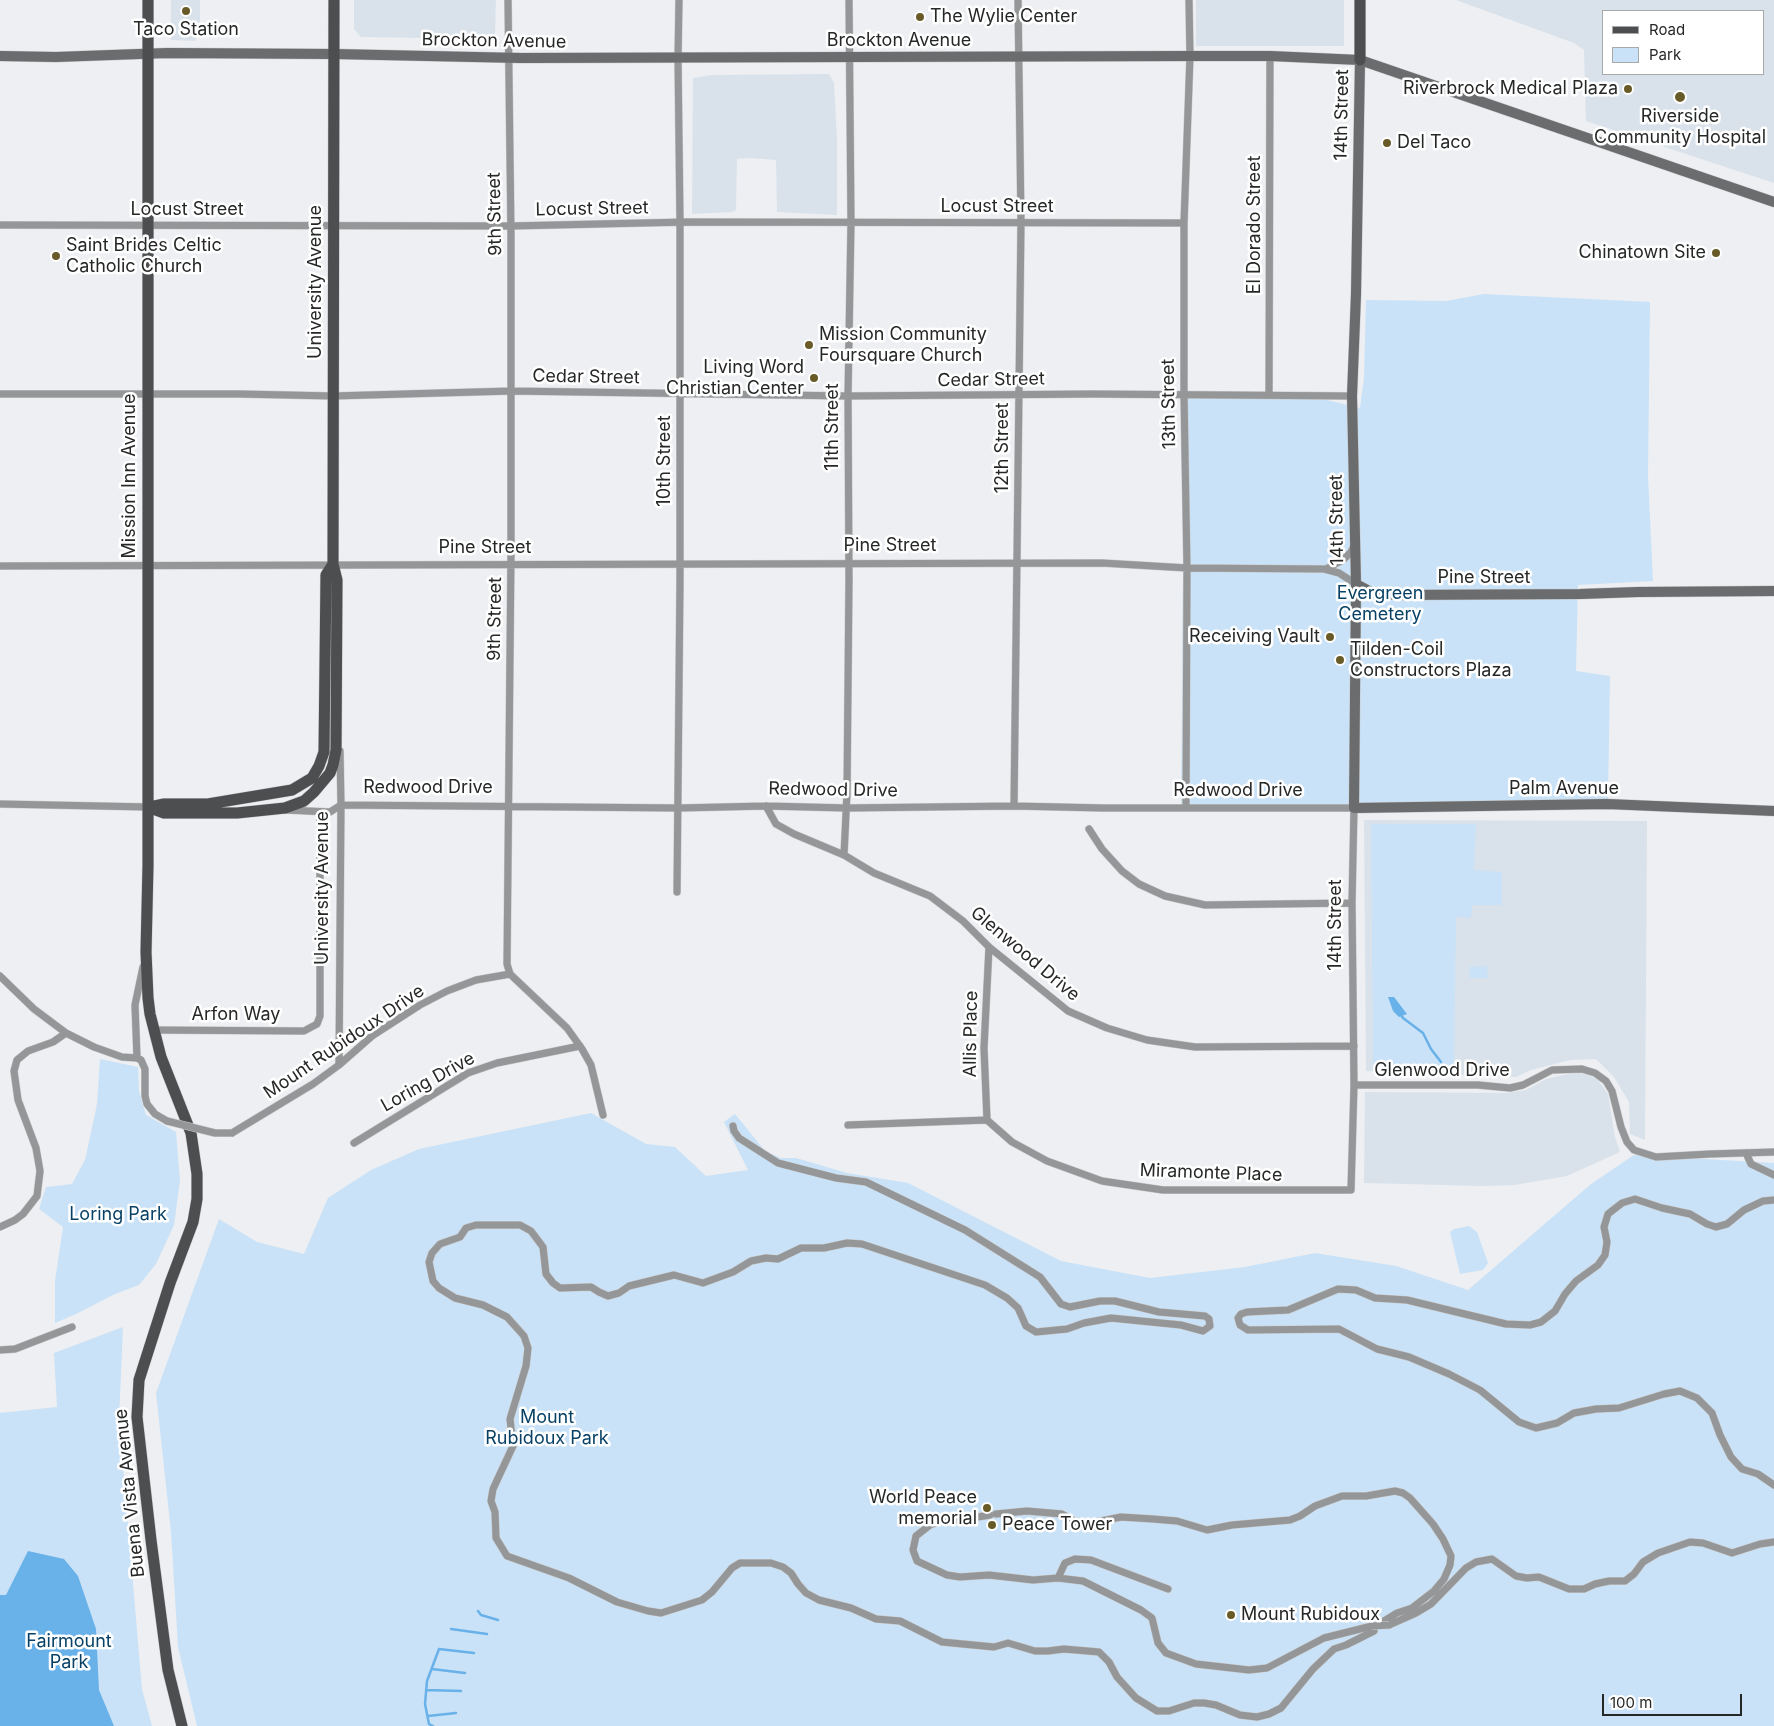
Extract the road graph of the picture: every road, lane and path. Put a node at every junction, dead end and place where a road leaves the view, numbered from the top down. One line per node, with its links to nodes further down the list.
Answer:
1 (148, 0): 9 (main road, Mission Inn Avenue)
2 (334, 0): 10 (main road, University Avenue)
3 (508, 0): 15 (street, 9th Street)
4 (679, 0): 16 (street, 10th Street)
5 (849, 0): 14 (street, 11th Street)
6 (1018, 0): 17 (street, 12th Street)
7 (1189, 0): 12 (street, 13th Street)
8 (1360, 0): 18 (main road, 14th Street)
9 (148, 54): 10 (street, Brockton Avenue); 11 (street, Brockton Avenue); 25 (main road, Mission Inn Avenue)
10 (334, 54): 15 (street, Brockton Avenue); 26 (main road, University Avenue)
11 (0, 56)
12 (1190, 56): 13 (street, Brockton Avenue); 17 (street, Brockton Avenue); 23 (street, 13th Street)
13 (1270, 56): 18 (street, Brockton Avenue); 34 (street, El Dorado Street)
14 (850, 57): 16 (street, Brockton Avenue); 17 (street, Brockton Avenue); 21 (street, 11th Street)
15 (508, 58): 16 (street, Brockton Avenue); 27 (street, 9th Street)
16 (678, 58): 20 (street, 10th Street)
17 (1018, 58): 22 (street, 12th Street)
18 (1360, 60): 19 (street, Brockton Avenue); 37 (street, 14th Street)
19 (1774, 202)
20 (680, 222): 21 (street, Locust Street); 27 (street, Locust Street); 29 (street, 10th Street)
21 (851, 222): 22 (street, Locust Street); 36 (street, 11th Street)
22 (1021, 222): 23 (street, Locust Street); 33 (street, 12th Street)
23 (1184, 223): 31 (street, 13th Street)
24 (0, 225): 25 (street, Locust Street)
25 (148, 225): 26 (street, Locust Street); 32 (main road, Mission Inn Avenue)
26 (333, 226): 27 (street, Locust Street); 35 (main road, University Avenue)
27 (510, 226): 28 (street, 9th Street)
28 (511, 391): 29 (street, Cedar Street); 35 (street, Cedar Street); 42 (street, 9th Street)
29 (680, 393): 36 (street, Cedar Street); 43 (street, 10th Street)
30 (0, 394): 32 (street, Cedar Street)
31 (1184, 394): 33 (street, Cedar Street); 34 (street, Cedar Street); 46 (street, 13th Street)
32 (147, 395): 35 (street, Cedar Street); 44 (main road, Mission Inn Avenue)
33 (1018, 395): 36 (street, Cedar Street); 40 (street, 12th Street)
34 (1269, 395): 37 (street, Cedar Street)
35 (333, 396): 41 (main road, University Avenue)
36 (848, 396): 39 (street, 11th Street)
37 (1352, 396): 38 (street, 14th Street)
38 (1355, 544): 47 (street); 48 (street, 14th Street)
39 (849, 562): 40 (street, Pine Street); 43 (street, Pine Street); 60 (street, 11th Street)
40 (1017, 562): 46 (street, Pine Street); 57 (street, 12th Street)
41 (333, 564): 42 (street, Pine Street); 44 (street, Pine Street); 50 (main road, University Avenue); 51 (main road, University Avenue)
42 (511, 564): 43 (street, Pine Street); 55 (street, 9th Street)
43 (680, 564): 59 (street, 10th Street)
44 (147, 565): 45 (street, Pine Street); 58 (main road, Mission Inn Avenue)
45 (0, 566)
46 (1186, 568): 47 (street, Pine Street); 61 (street, 13th Street)
47 (1324, 569): 48 (street, Pine Street)
48 (1356, 584): 49 (street, Pine Street); 62 (street, 14th Street)
49 (1774, 591)
50 (336, 712): 52 (main road, University Avenue); 54 (street, University Avenue)
51 (307, 782): 52 (street); 58 (main road, Redwood Drive)
52 (304, 801): 63 (main road, Redwood Drive); 64 (street)
53 (0, 804): 58 (street, Redwood Drive)
54 (341, 805): 55 (street, Redwood Drive); 64 (street, Redwood Drive); 80 (street, University Avenue)
55 (508, 806): 59 (street, Redwood Drive); 72 (street, 9th Street)
56 (766, 806): 59 (street, Redwood Drive); 60 (street, Redwood Drive); 67 (street, Glenwood Drive)
57 (1014, 806): 60 (street, Redwood Drive); 61 (street, Redwood Drive)
58 (148, 807): 63 (main road, Redwood Drive); 71 (main road, Mission Inn Avenue)
59 (679, 808): 68 (street, 10th Street)
60 (847, 808): 67 (street, 11th Street)
61 (1186, 808): 62 (street, Redwood Drive)
62 (1354, 808): 65 (street, Palm Avenue); 69 (street, 14th Street)
63 (274, 810): 64 (street, Redwood Drive)
64 (317, 811): 74 (street, University Avenue)
65 (1774, 811)
66 (1088, 829): 69 (street)
67 (844, 855): 70 (street, Glenwood Drive)
68 (676, 892)
69 (1352, 903): 78 (street, 14th Street)
70 (989, 948): 78 (street, Glenwood Drive); 83 (street, Allis Place)
71 (146, 952): 75 (main road, Mission Inn Avenue); 79 (street, Mission Inn Avenue)
72 (510, 974): 77 (street); 80 (street, Mount Rubidoux Drive)
73 (0, 976): 76 (street)
74 (317, 1024): 75 (street, Arfon Way)
75 (154, 1030): 101 (main road, Buena Vista Avenue)
76 (66, 1033): 79 (street); 92 (street)
77 (580, 1046): 82 (street); 86 (street, Loring Drive)
78 (1354, 1046): 81 (street, 14th Street)
79 (136, 1058): 80 (street, Mount Rubidoux Drive, bridge)
80 (340, 1065)
81 (1354, 1085): 87 (street, Glenwood Drive); 90 (street, 14th Street)
82 (603, 1115)
83 (987, 1120): 84 (street); 90 (street, Miramonte Place)
84 (848, 1125)
85 (732, 1126): 100 (street)
86 (354, 1143)
87 (1746, 1152): 88 (street, Glenwood Drive); 89 (street)
88 (1774, 1152)
89 (1774, 1175)
90 (1351, 1190)
91 (1774, 1200): 95 (street)
92 (0, 1227)
93 (72, 1327): 94 (street)
94 (0, 1350)
95 (1774, 1485)
96 (1774, 1542): 99 (street)
97 (1058, 1578): 98 (street); 99 (street); 100 (street)
98 (1168, 1590)
99 (1414, 1610): 100 (street, bridge)
100 (1373, 1628)
101 (182, 1726)

